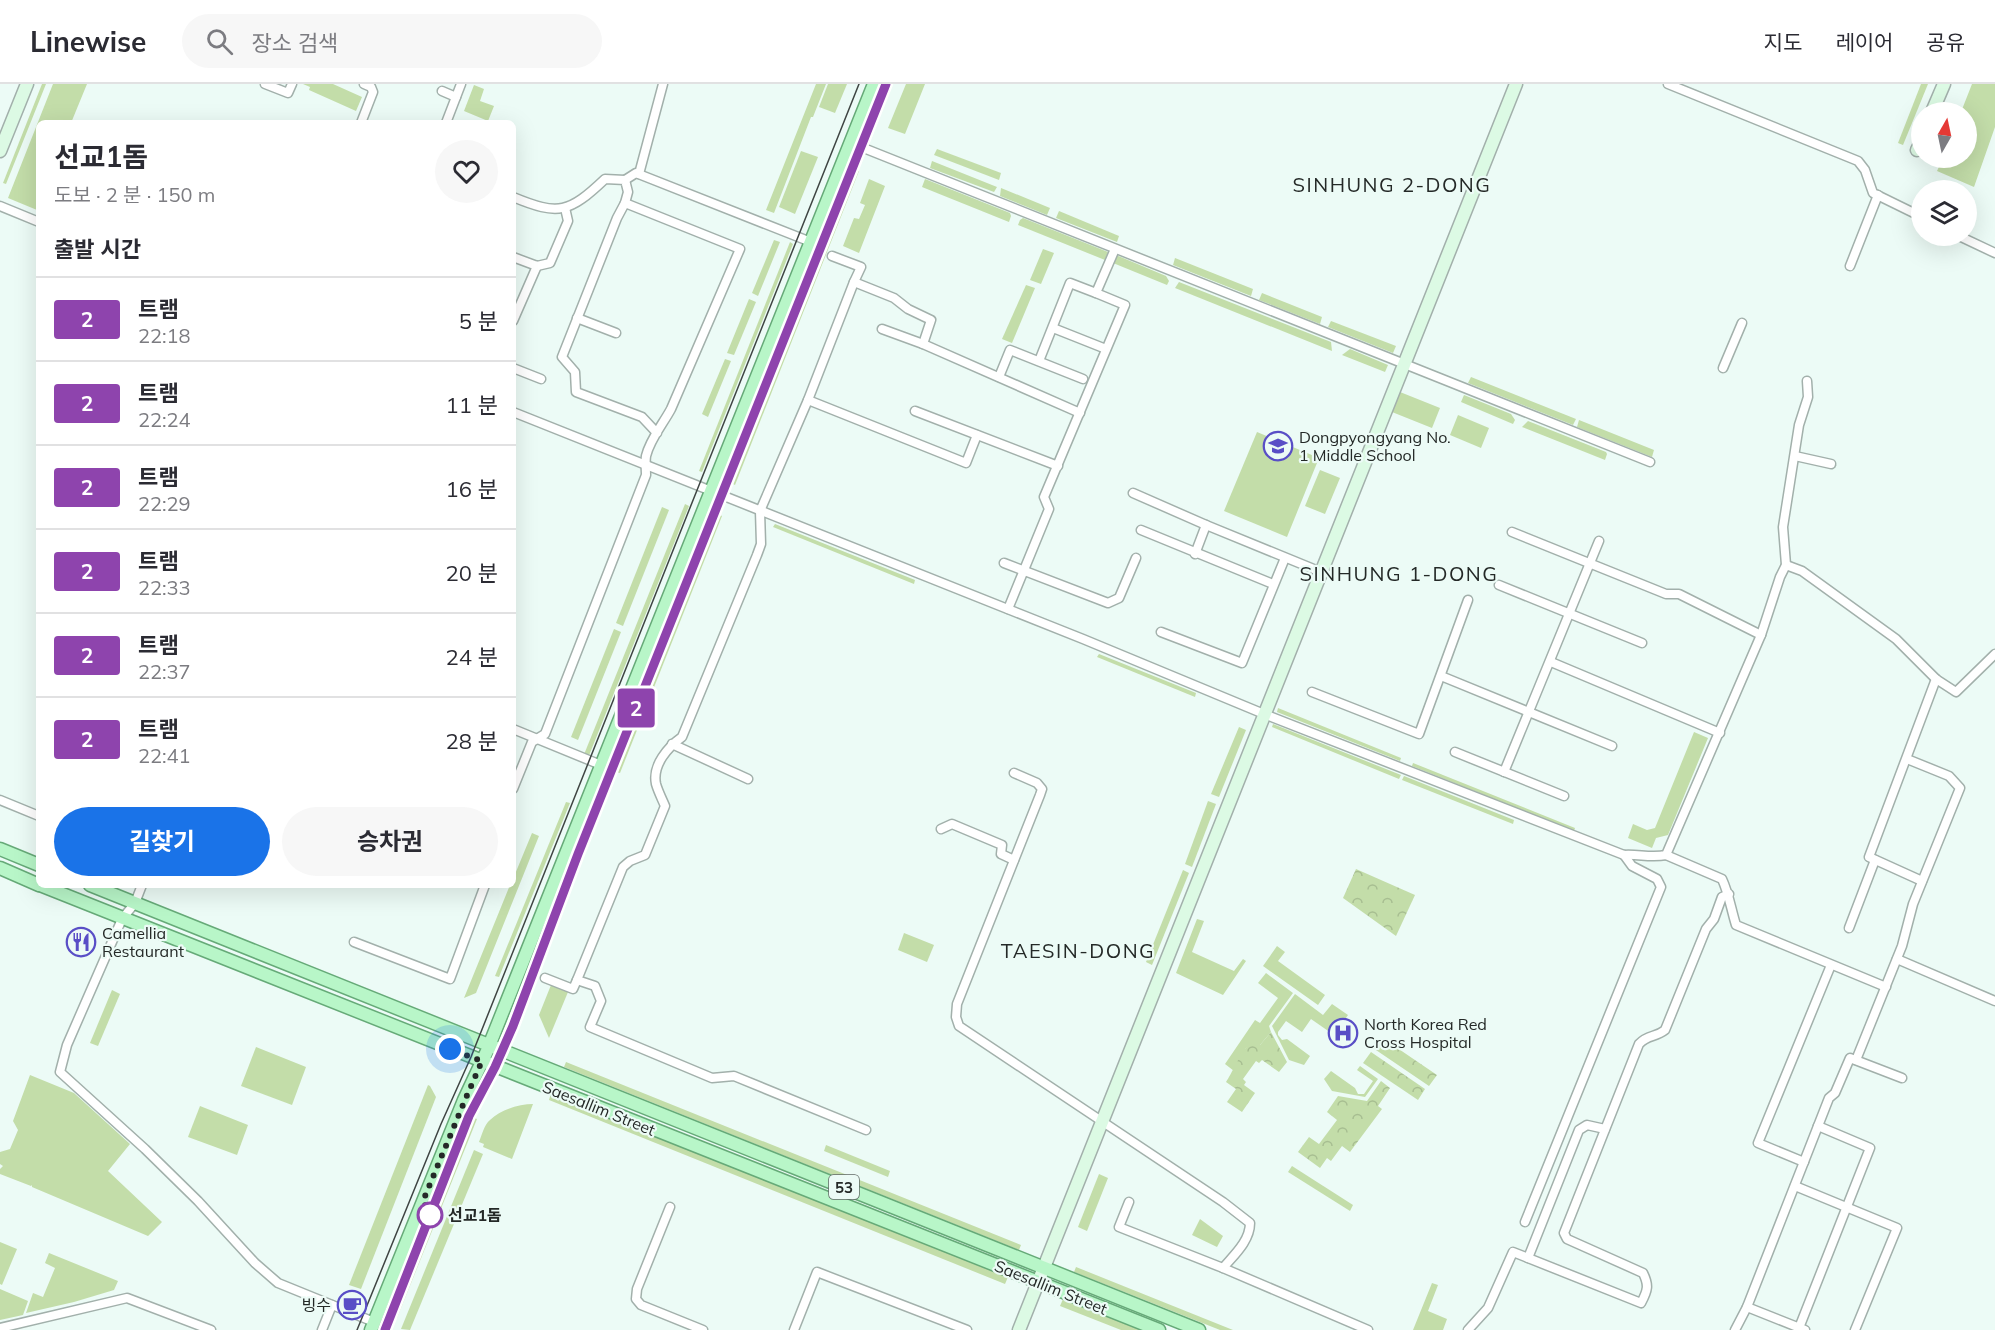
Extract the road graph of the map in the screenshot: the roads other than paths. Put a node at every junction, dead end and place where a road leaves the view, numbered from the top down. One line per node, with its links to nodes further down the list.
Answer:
1 (27, 84): 17 (street)
2 (266, 84): 3 (street)
3 (292, 84)
4 (364, 84): 14 (street)
5 (461, 84): 12 (street)
6 (663, 84): 18 (street)
7 (874, 84): 16 (main road)
8 (1516, 84): 46 (street)
9 (1668, 84): 20 (street)
10 (1944, 84): 13 (street)
11 (442, 91): 12 (street)
12 (456, 97): 15 (street)
13 (1936, 102)
14 (362, 120)
15 (447, 120)
16 (850, 143): 27 (main road); 29 (street)
17 (0, 151)
18 (639, 174): 19 (street); 27 (street)
19 (625, 180): 22 (street); 24 (street)
20 (1878, 195): 25 (street); 34 (street)
21 (516, 198): 24 (street)
22 (625, 203): 38 (street); 57 (street)
23 (0, 206): 26 (street)
24 (565, 208): 33 (street)
25 (1911, 212)
26 (36, 221)
27 (811, 242): 64 (main road)
28 (1977, 244): 30 (street)
29 (1115, 249): 36 (street); 46 (street)
30 (1995, 253)
31 (832, 256): 35 (street)
32 (516, 258): 33 (street)
33 (537, 266): 37 (street)
34 (1850, 266)
35 (855, 282): 43 (street); 53 (street)
36 (1096, 293): 40 (street); 44 (street)
37 (516, 313)
38 (577, 318): 42 (street); 57 (street)
39 (1742, 323): 47 (street)
40 (1053, 327): 44 (street); 45 (street)
41 (882, 329): 43 (street)
42 (616, 333)
43 (923, 344): 49 (street)
44 (1106, 349): 56 (street)
45 (1040, 361): 49 (street); 51 (street)
46 (1404, 364): 60 (street); 78 (street)
47 (1724, 368)
48 (516, 369): 50 (street)
49 (999, 377): 56 (street)
50 (541, 379)
51 (1083, 379)
52 (1807, 381): 59 (street)
53 (808, 400): 58 (street); 66 (street)
54 (915, 411): 58 (street)
55 (516, 413): 62 (street)
56 (1080, 413): 63 (street)
57 (657, 433): 62 (street)
58 (977, 435): 63 (street)
59 (1795, 456): 61 (street); 76 (street)
60 (1650, 462)
61 (1831, 464)
62 (646, 466): 64 (street); 96 (street)
63 (1058, 466): 77 (street)
64 (711, 491): 66 (street); 101 (main road)
65 (1133, 493): 67 (street)
66 (760, 511): 82 (street); 97 (street)
67 (1206, 525): 71 (street); 73 (street)
68 (1141, 530): 71 (street)
69 (1512, 532): 75 (street)
70 (1599, 541): 75 (street)
71 (1195, 554): 79 (street)
72 (1136, 558): 77 (street)
73 (1285, 558): 78 (street); 79 (street)
74 (1004, 563): 77 (street)
75 (1590, 564): 83 (street); 85 (street)
76 (1786, 565): 85 (street); 90 (street)
77 (1024, 571): 82 (street)
78 (1321, 572): 93 (street)
79 (1273, 584): 84 (street)
80 (1499, 585): 83 (street)
81 (1468, 600): 89 (street)
82 (1008, 609): 93 (street)
83 (1569, 614): 86 (street); 88 (street)
84 (1161, 632)
85 (1761, 635): 95 (street)
86 (1642, 643)
87 (1995, 654): 90 (street)
88 (1551, 662): 92 (street); 95 (street)
89 (1441, 676): 91 (street); 92 (street)
90 (1936, 680): 100 (street)
91 (1312, 692)
92 (1530, 712): 98 (street); 102 (street)
93 (1264, 714): 111 (street); 138 (street)
94 (516, 730): 96 (street)
95 (1720, 733): 112 (street)
96 (537, 739): 101 (street); 105 (street)
97 (672, 744): 104 (street); 131 (street)
98 (1611, 746)
99 (1455, 752): 102 (street)
100 (1907, 759): 114 (street); 117 (street)
101 (601, 765): 134 (main road)
102 (1504, 772): 106 (street)
103 (1014, 773): 113 (street)
104 (748, 779)
105 (516, 782)
106 (1564, 796)
107 (0, 800): 108 (street)
108 (36, 815)
109 (941, 829): 113 (street)
110 (0, 849): 115 (main road)
111 (1624, 855): 112 (street); 147 (street)
112 (1666, 855): 123 (street)
113 (1014, 860): 138 (street)
114 (1875, 860): 117 (street); 126 (street)
115 (36, 864)
116 (0, 868): 118 (main road, Saesallim Street)
117 (1922, 881): 128 (street)
118 (36, 883)
119 (47, 888): 125 (main road, Saesallim Street)
120 (98, 888): 124 (main road, Saesallim Street)
121 (141, 888): 124 (street)
122 (484, 888): 127 (street)
123 (1729, 894): 129 (street); 140 (street)
124 (135, 903): 125 (street); 134 (main road, Saesallim Street)
125 (122, 919): 136 (main road, Saesallim Street); 152 (street)
126 (1849, 928)
127 (354, 942)
128 (1897, 958): 132 (street); 133 (street)
129 (1831, 964): 132 (street); 142 (street)
130 (545, 978): 131 (street)
131 (577, 980): 141 (street)
132 (1886, 987): 135 (street)
133 (1995, 1001)
134 (489, 1044): 136 (main road); 149 (main road, Saesallim Street / 53)
135 (1856, 1060): 137 (street); 139 (street)
136 (482, 1061): 151 (main road, Saesallim Street / 53); 155 (main road)
137 (1902, 1078)
138 (1102, 1120): 149 (street); 150 (street)
139 (1818, 1126): 142 (street); 146 (street)
140 (1605, 1129): 148 (street); 148 (street)
141 (866, 1130)
142 (1804, 1162): 143 (street)
143 (1795, 1186): 146 (street); 153 (street)
144 (1129, 1202): 150 (street)
145 (670, 1207): 160 (street)
146 (1848, 1208): 157 (street); 169 (street)
147 (1525, 1222)
148 (1528, 1258): 167 (street)
149 (1044, 1267): 151 (street); 165 (main road, Saesallim Street / 53)
150 (1223, 1268): 166 (street)
151 (1038, 1282): 163 (street); 164 (main road, Saesallim Street / 53)
152 (333, 1305): 155 (street); 159 (street)
153 (1747, 1307): 157 (street); 168 (street)
154 (30, 1325): 156 (street); 158 (street)
155 (373, 1326)
156 (0, 1328)
157 (1802, 1329)
158 (211, 1330)
159 (322, 1330)
160 (703, 1330)
161 (794, 1330): 162 (street)
162 (967, 1330)
163 (1019, 1330)
164 (1158, 1330)
165 (1199, 1330)
166 (1368, 1330)
167 (1468, 1330)
168 (1735, 1330)
169 (1855, 1330)

